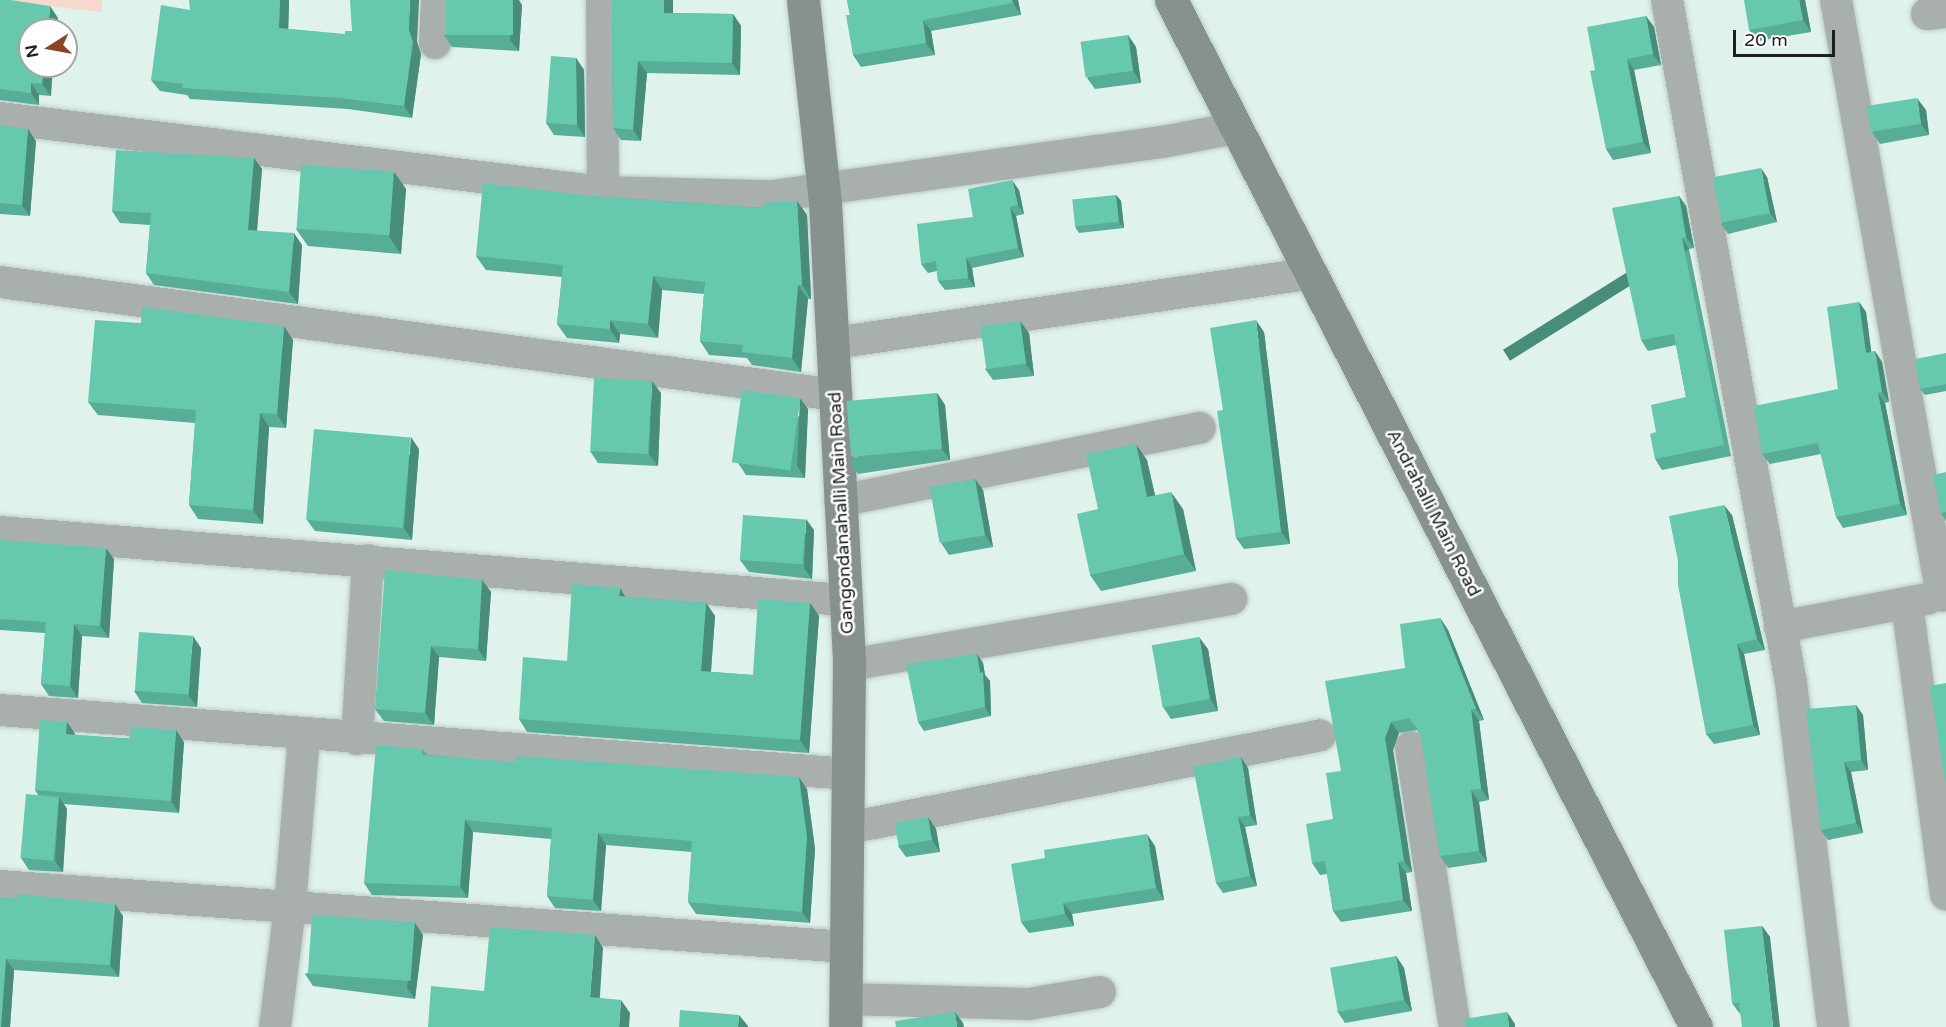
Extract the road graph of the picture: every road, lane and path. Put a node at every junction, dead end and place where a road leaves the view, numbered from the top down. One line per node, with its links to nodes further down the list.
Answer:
1 (437, 0): 8 (street)
2 (602, 0): 13 (street)
3 (803, 0): 12 (main road, Gangondanahalli Main Road)
4 (1171, 0): 9 (main road, Andrahalli Main Road)
5 (1187, 0): 9 (street)
6 (1667, 0): 26 (street)
7 (1836, 0): 22 (street)
8 (435, 43)
9 (1194, 44): 11 (main road, Andrahalli Main Road)
10 (0, 118): 13 (street)
11 (1236, 128): 12 (street); 14 (main road, Andrahalli Main Road)
12 (824, 189): 13 (street); 16 (main road, Gangondanahalli Main Road)
13 (603, 192)
14 (1311, 273): 16 (street); 44 (main road, Andrahalli Main Road)
15 (0, 282): 17 (street)
16 (834, 343): 17 (main road, Gangondanahalli Main Road)
17 (836, 395): 19 (main road, Gangondanahalli Main Road)
18 (1200, 428): 19 (street)
19 (840, 501): 24 (main road, Gangondanahalli Main Road)
20 (0, 531): 21 (street)
21 (368, 560): 24 (street); 31 (street)
22 (1944, 596): 25 (street)
23 (1231, 599): 27 (street)
24 (844, 600): 27 (main road, Gangondanahalli Main Road)
25 (1907, 603): 26 (street); 36 (street)
26 (1780, 627): 45 (street)
27 (849, 665): 33 (main road, Gangondanahalli Main Road)
28 (0, 710): 29 (street)
29 (304, 735): 31 (street); 37 (street)
30 (1320, 735): 34 (street)
31 (357, 739): 33 (street)
32 (1411, 747): 43 (street)
33 (849, 774): 34 (main road, Gangondanahalli Main Road)
34 (848, 828): 38 (main road, Gangondanahalli Main Road)
35 (0, 886): 37 (street)
36 (1946, 894)
37 (290, 906): 38 (street); 42 (street)
38 (846, 947): 40 (main road, Gangondanahalli Main Road)
39 (1100, 992): 41 (street)
40 (845, 1013): 41 (street)
41 (1031, 1016)
42 (275, 1027)
43 (1455, 1027)
44 (1696, 1027)
45 (1833, 1027)

